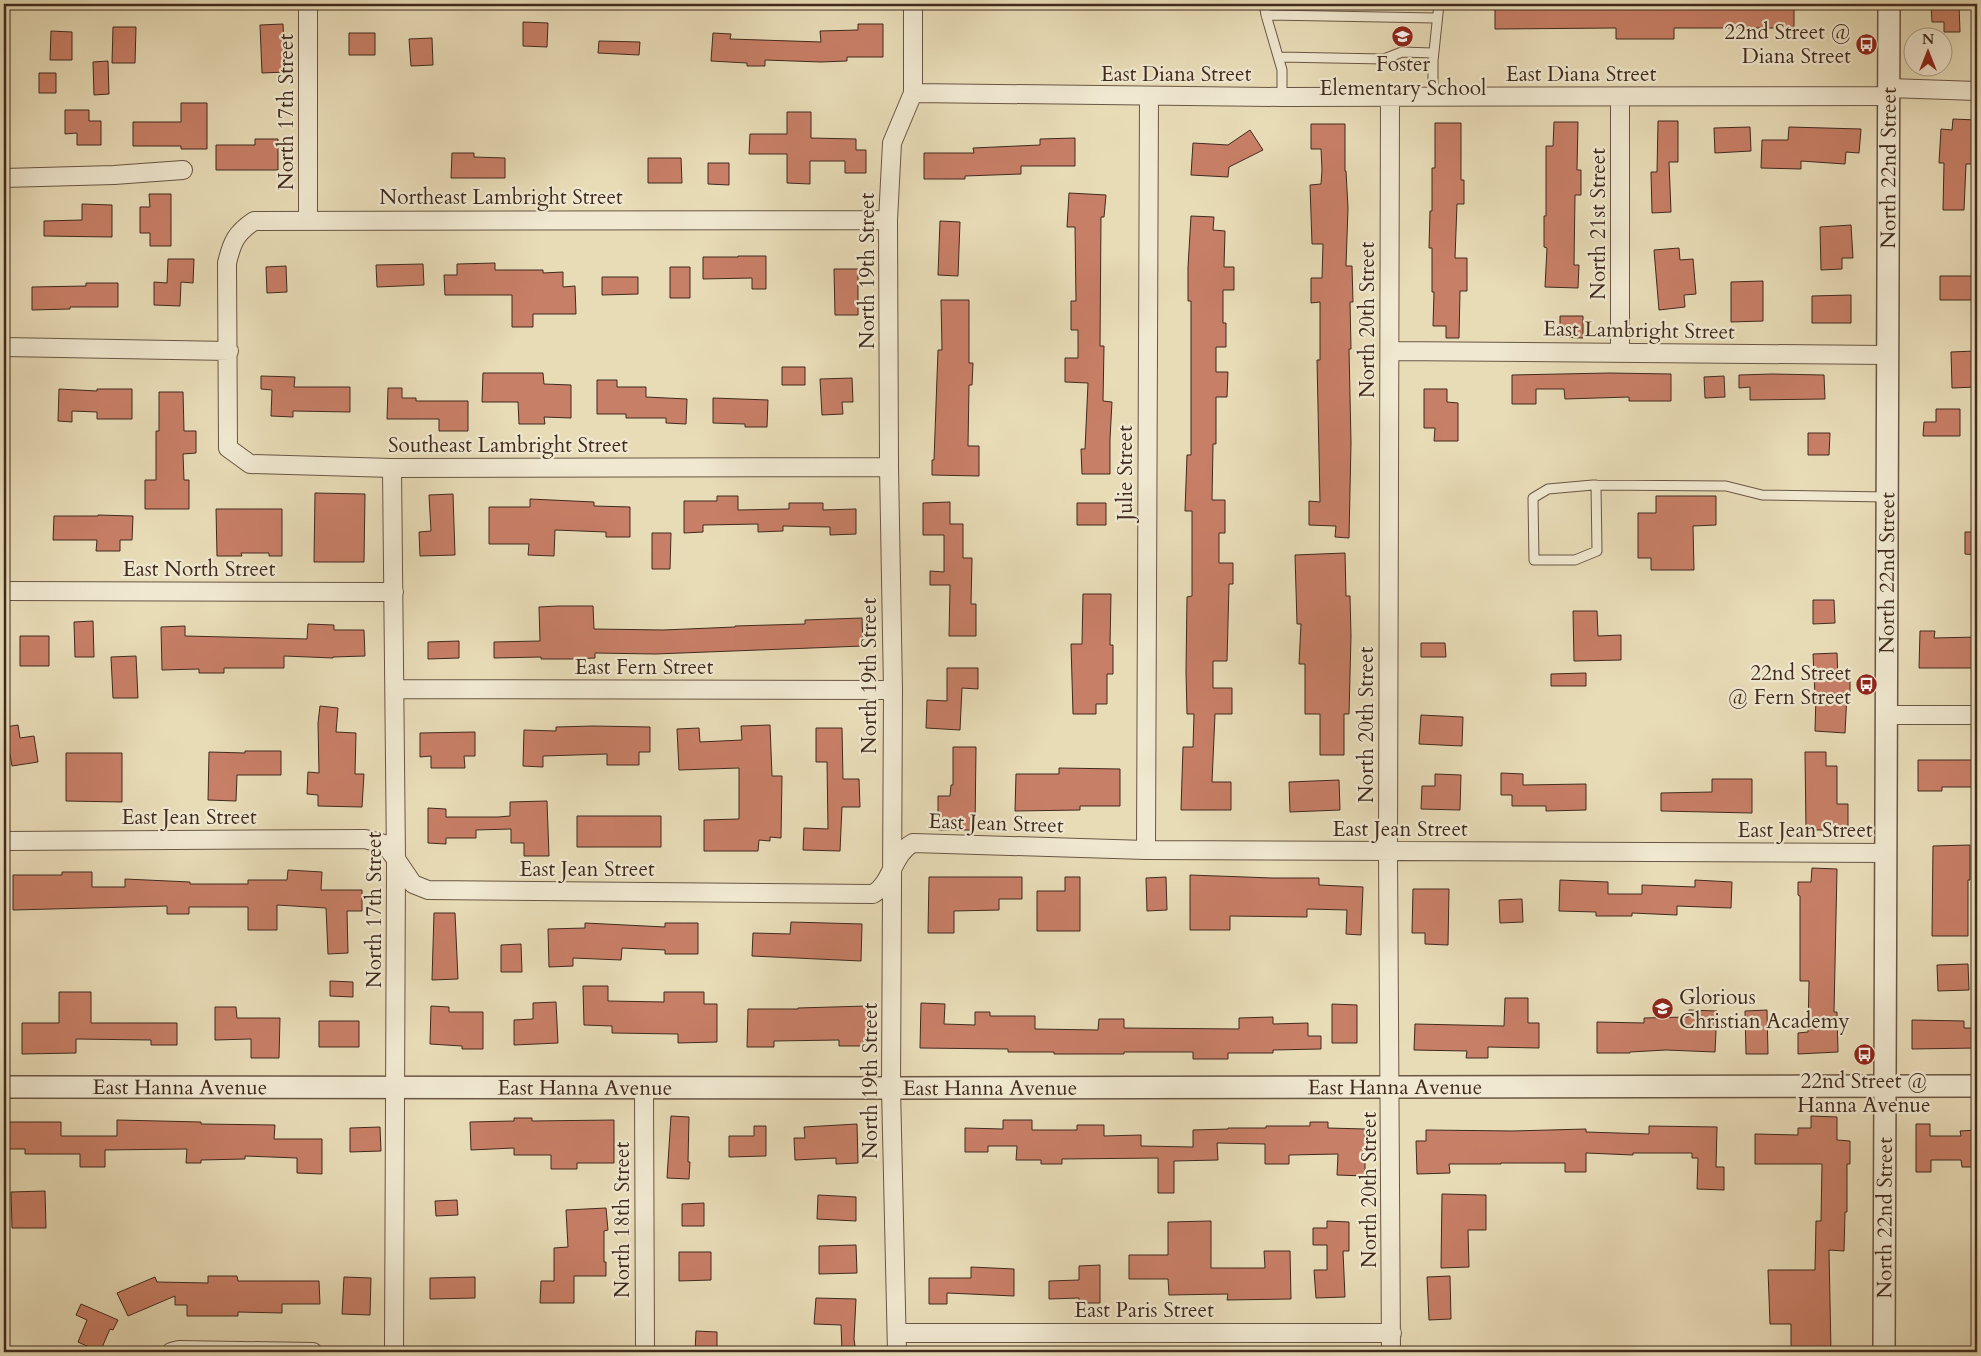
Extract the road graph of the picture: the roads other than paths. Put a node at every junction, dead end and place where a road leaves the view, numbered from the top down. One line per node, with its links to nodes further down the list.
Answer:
1 (308, 4): 20 (street, North 17th Street)
2 (914, 4): 12 (street, North 19th Street)
3 (1264, 4): 6 (lane)
4 (1439, 4): 7 (lane)
5 (1889, 4): 11 (street, North 22nd Street)
6 (1266, 15): 7 (lane); 9 (lane)
7 (1436, 18): 8 (lane)
8 (1434, 53): 9 (lane); 16 (lane)
9 (1278, 57): 14 (lane)
10 (1977, 91): 11 (street, East Diana Street)
11 (1889, 92): 17 (street, East Diana Street); 26 (street, North 22nd Street)
12 (913, 93): 13 (street, East Diana Street); 21 (street, North 19th Street)
13 (1149, 96): 14 (street, East Diana Street); 38 (street, Julie Street)
14 (1282, 97): 15 (street, East Diana Street)
15 (1390, 97): 16 (street, East Diana Street); 24 (street, North 20th Street)
16 (1434, 97): 17 (street, East Diana Street)
17 (1620, 97): 25 (street, North 21st Street)
18 (183, 170): 19 (street)
19 (4, 178)
20 (308, 220): 21 (street, Northeast Lambright Street); 23 (street, Northeast Lambright Street)
21 (888, 220): 27 (street, North 19th Street)
22 (4, 347): 23 (street)
23 (228, 351): 28 (street, Southeast Lambright Street)
24 (1390, 351): 25 (street, East Lambright Street); 39 (street, North 20th Street)
25 (1620, 352): 26 (street, East Lambright Street)
26 (1888, 356): 30 (street, North 22nd Street)
27 (889, 467): 28 (street, Southeast Lambright Street); 34 (street, North 19th Street)
28 (392, 468): 32 (street, North 17th Street)
29 (1596, 486): 29 (lane); 30 (lane)
30 (1887, 498): 35 (street, North 22nd Street)
31 (4, 591): 32 (street, East North Street)
32 (394, 592): 33 (street, North 17th Street)
33 (395, 689): 34 (street, East Fern Street); 41 (street, North 17th Street)
34 (892, 690): 42 (street, North 19th Street)
35 (1887, 715): 36 (street); 40 (street, North 22nd Street)
36 (1977, 715)
37 (4, 841): 41 (street, East Jean Street)
38 (1146, 850): 39 (street, East Jean Street); 42 (street, East Jean Street)
39 (1388, 851): 40 (street, East Jean Street); 43 (street, North 20th Street)
40 (1886, 853): 44 (street, North 22nd Street)
41 (396, 859): 42 (street, East Jean Street); 47 (street, North 17th Street)
42 (892, 867): 49 (street, North 19th Street)
43 (1391, 1086): 44 (street, East Hanna Avenue); 49 (street, East Hanna Avenue); 51 (street, North 20th Street)
44 (1885, 1086): 45 (street, East Hanna Avenue); 58 (street, North 22nd Street)
45 (1977, 1086)
46 (4, 1087): 47 (street, East Hanna Avenue)
47 (396, 1087): 48 (street, East Hanna Avenue); 54 (street, North 17th Street)
48 (644, 1088): 49 (street, East Hanna Avenue); 55 (street, North 18th Street)
49 (891, 1088): 50 (street, North 19th Street)
50 (897, 1333): 51 (street, East Paris Street); 56 (street, North 19th Street)
51 (1392, 1333): 57 (street, North 20th Street)
52 (171, 1352): 53 (street)
53 (313, 1352)
54 (394, 1352)
55 (645, 1352)
56 (897, 1352)
57 (1392, 1352)
58 (1884, 1352)

